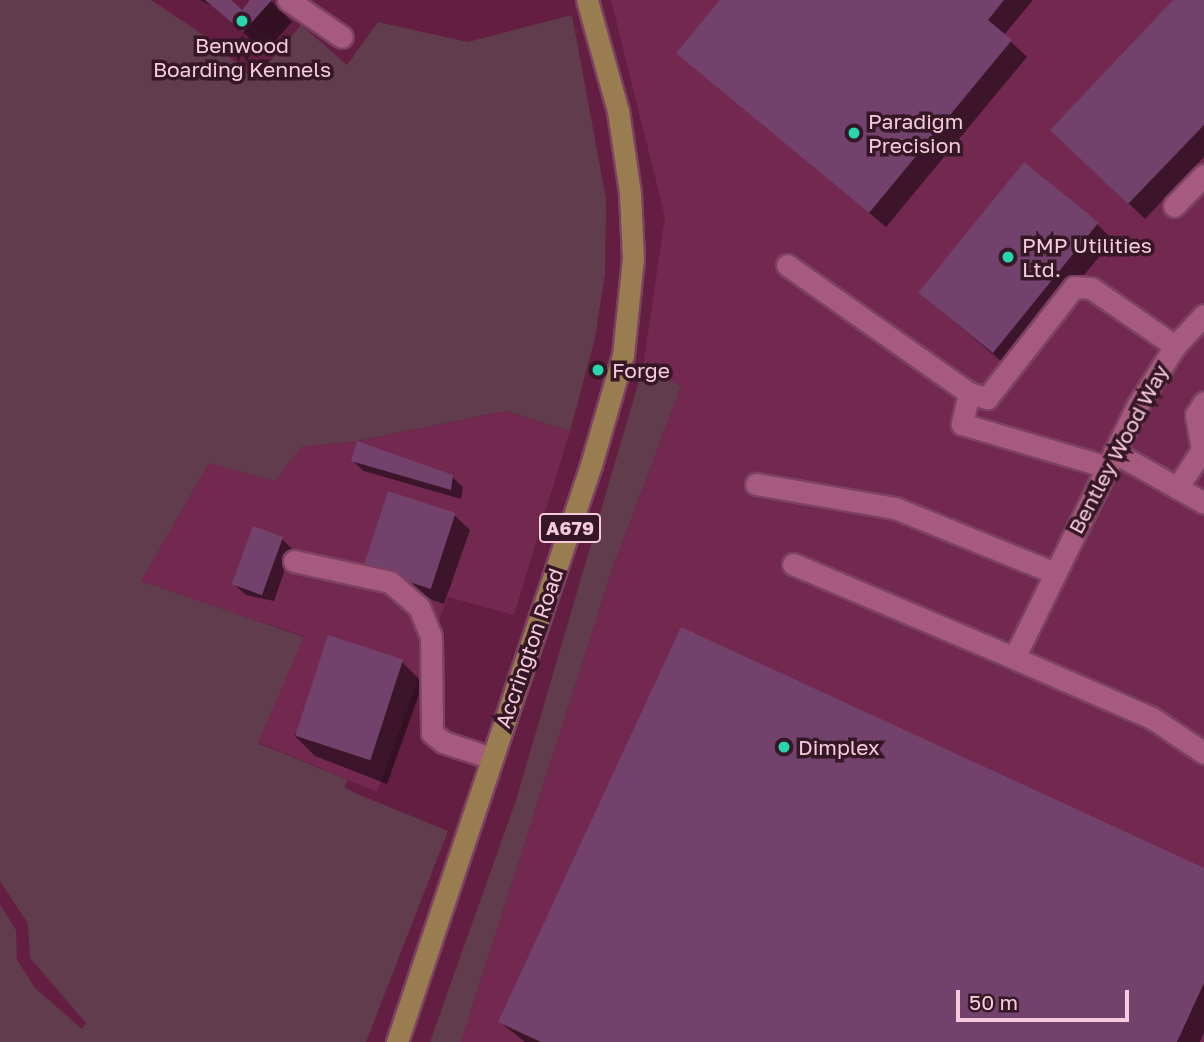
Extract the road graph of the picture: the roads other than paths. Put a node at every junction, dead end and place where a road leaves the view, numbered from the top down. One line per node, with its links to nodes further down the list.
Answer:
1 (288, 0): 3 (street)
2 (587, 0): 21 (main road, Accrington Road / A679)
3 (342, 37)
4 (1204, 175): 5 (street)
5 (1174, 206)
6 (787, 265): 9 (street)
7 (1204, 315): 8 (street, Bentley Wood Way)
8 (1175, 346): 9 (street); 12 (street, Bentley Wood Way)
9 (969, 393): 12 (street)
10 (1204, 402): 11 (street)
11 (1203, 450): 14 (street)
12 (1111, 459): 14 (street); 18 (street, Bentley Wood Way)
13 (756, 484): 18 (street)
14 (1177, 488): 15 (street)
15 (1204, 503)
16 (294, 561): 21 (street)
17 (793, 564): 19 (street)
18 (1048, 582): 19 (street, Bentley Wood Way)
19 (1014, 658): 20 (street)
20 (1204, 753)
21 (492, 758): 22 (main road, Accrington Road / A679)
22 (397, 1042)

